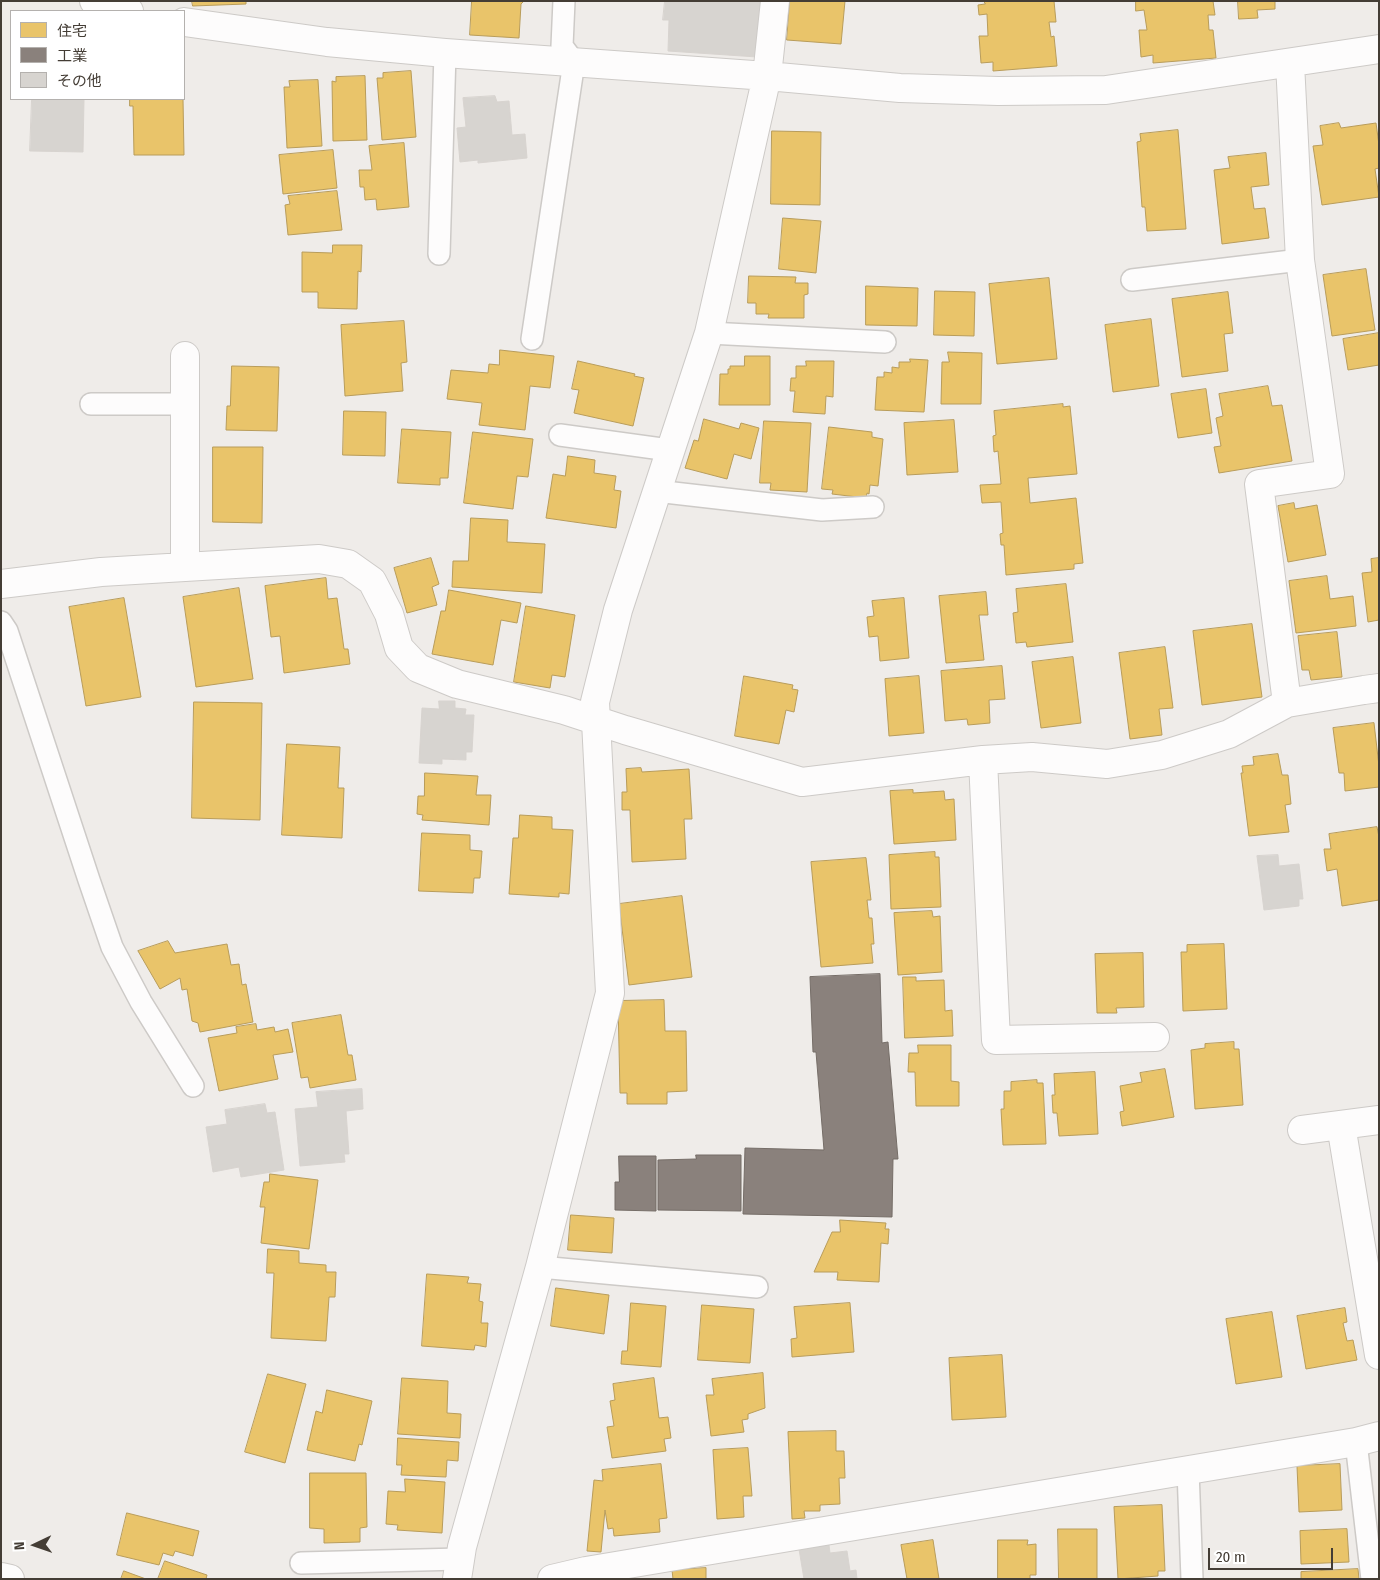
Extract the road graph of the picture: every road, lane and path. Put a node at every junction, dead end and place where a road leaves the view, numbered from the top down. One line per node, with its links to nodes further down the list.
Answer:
1 (94, 1): 4 (street)
2 (564, 1): 8 (lane)
3 (775, 1): 10 (street)
4 (126, 10)
5 (185, 22): 7 (street)
6 (1379, 50): 9 (street)
7 (444, 53): 8 (street); 11 (lane)
8 (574, 62): 10 (street); 15 (lane)
9 (1290, 63): 10 (street); 12 (street)
10 (767, 76): 14 (street)
11 (439, 254)
12 (1300, 260): 13 (lane); 28 (street)
13 (1132, 280)
14 (709, 333): 16 (lane); 21 (street)
15 (532, 339)
16 (885, 342)
17 (185, 356): 19 (street)
18 (91, 404): 19 (lane)
19 (185, 404): 24 (street)
20 (560, 435): 21 (lane)
21 (669, 450): 22 (street)
22 (656, 491): 23 (lane); 29 (street)
23 (873, 508)
24 (185, 567): 25 (street); 29 (street)
25 (1, 584)
26 (1, 622): 32 (lane)
27 (1379, 688): 28 (street)
28 (1287, 703): 30 (street)
29 (595, 720): 30 (street); 36 (street)
30 (983, 760): 31 (street)
31 (1155, 1037)
32 (193, 1086)
33 (1379, 1120): 34 (street)
34 (1341, 1126): 35 (street); 38 (street)
35 (1302, 1130)
36 (540, 1267): 37 (lane); 42 (street)
37 (757, 1287)
38 (1379, 1356)
39 (1367, 1439): 40 (street); 47 (lane)
40 (1188, 1470): 45 (street); 46 (lane)
41 (301, 1563): 42 (lane)
42 (458, 1569)
43 (1, 1577): 44 (street)
44 (10, 1579)
45 (552, 1579)
46 (1192, 1579)
47 (1372, 1579)

